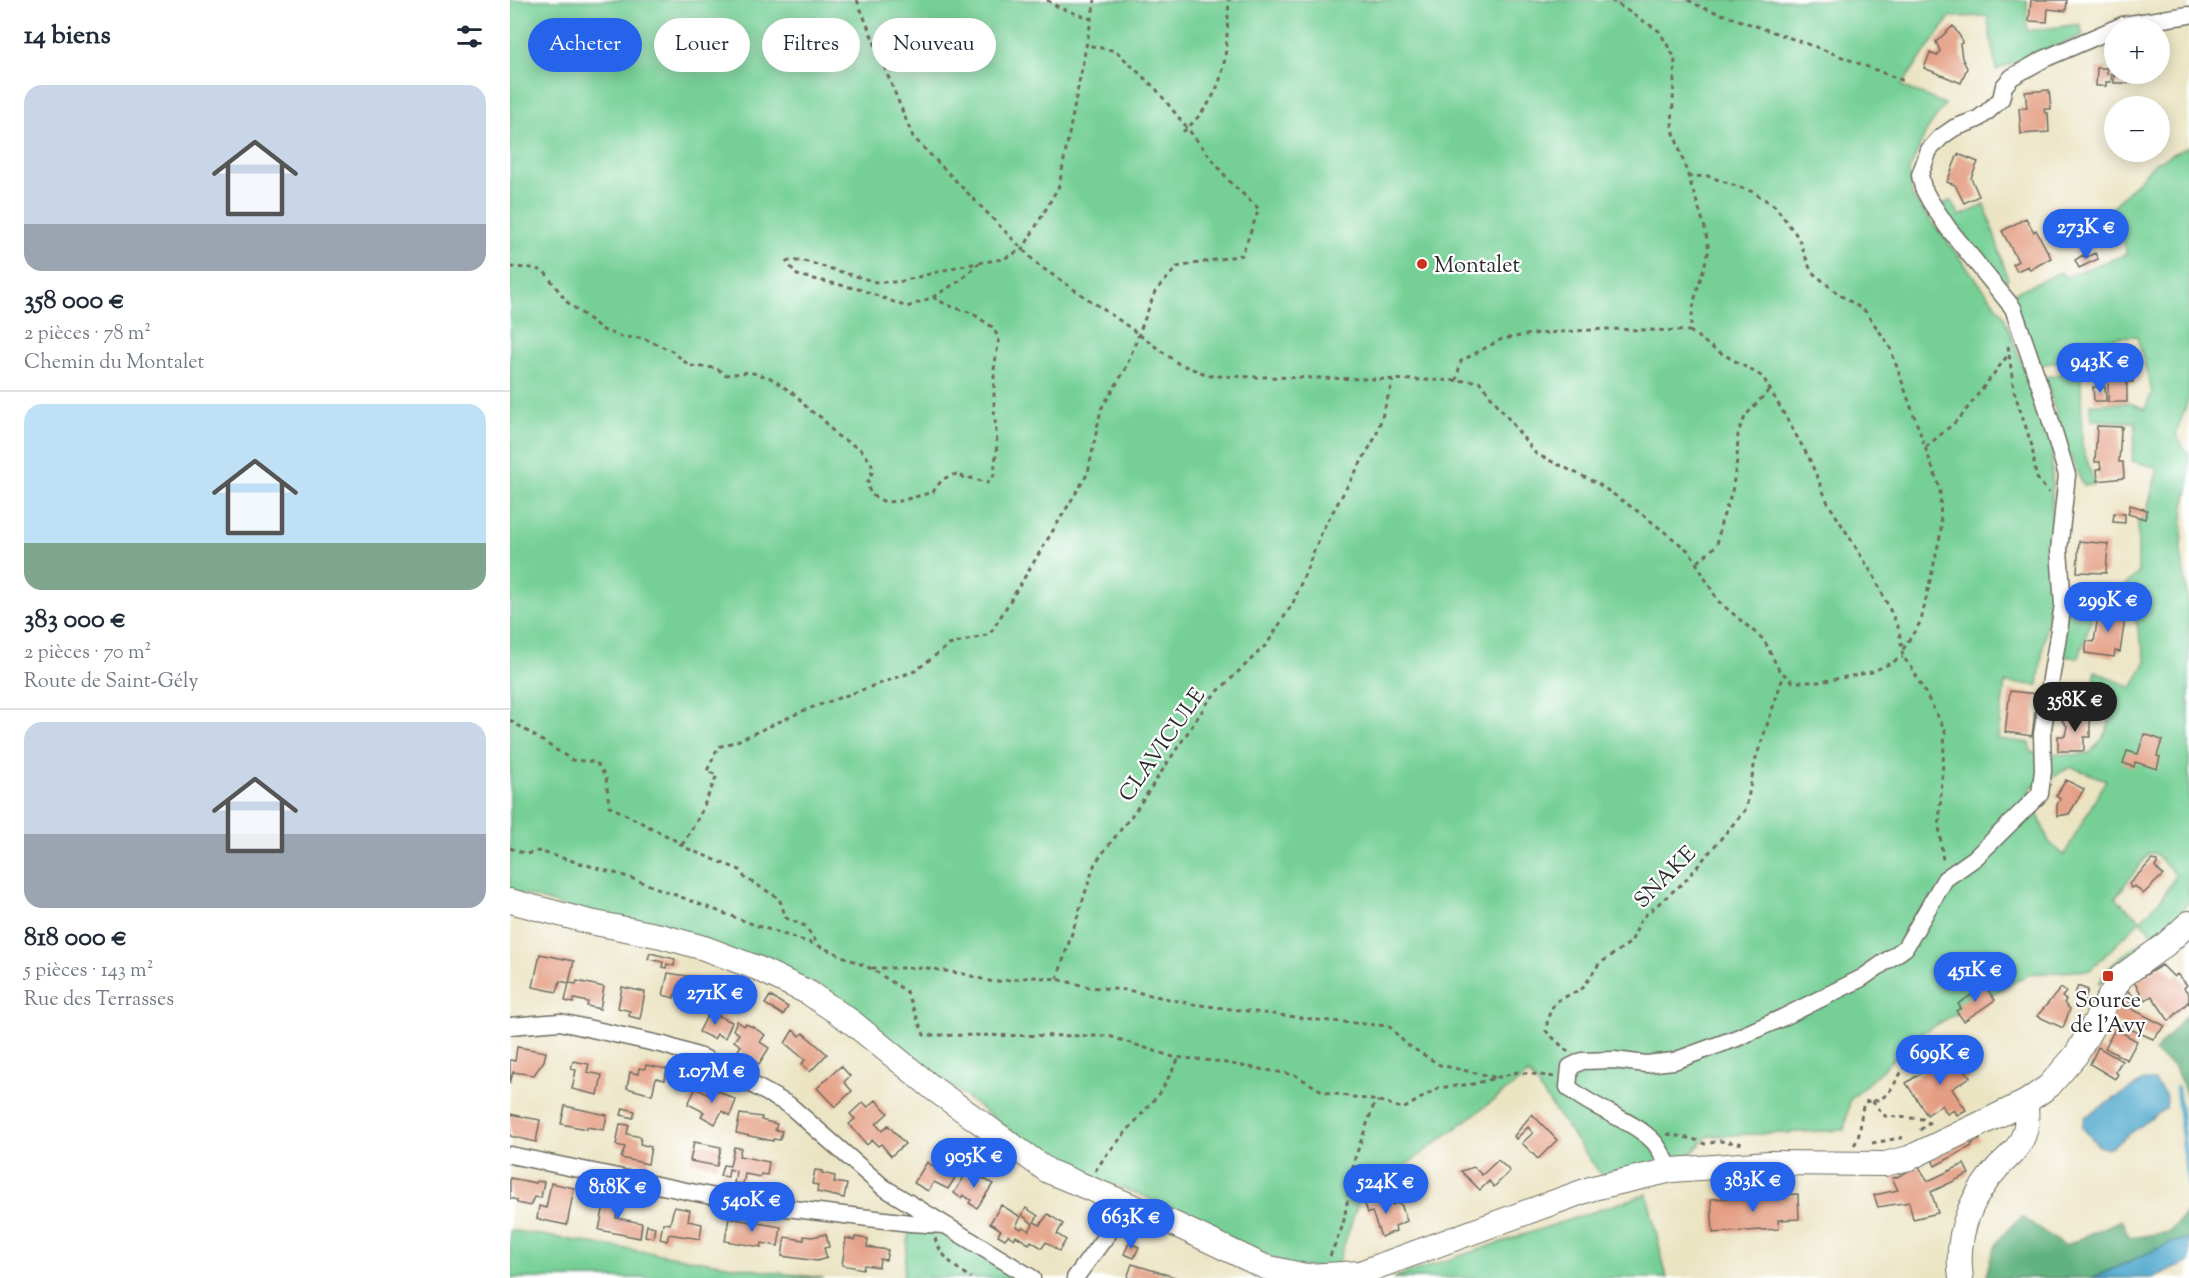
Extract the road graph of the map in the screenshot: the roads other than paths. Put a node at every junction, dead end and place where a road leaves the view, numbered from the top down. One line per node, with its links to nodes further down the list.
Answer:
1 (2189, 15): 7 (street)
2 (510, 901): 8 (street)
3 (2189, 923): 5 (street)
4 (510, 1026): 9 (street)
5 (2026, 1102): 7 (street); 12 (street)
6 (510, 1155): 9 (street)
7 (1671, 1170): 8 (street)
8 (1129, 1205): 11 (street)
9 (942, 1225): 10 (street)
10 (1032, 1278)
11 (1075, 1278)
12 (1961, 1278)

